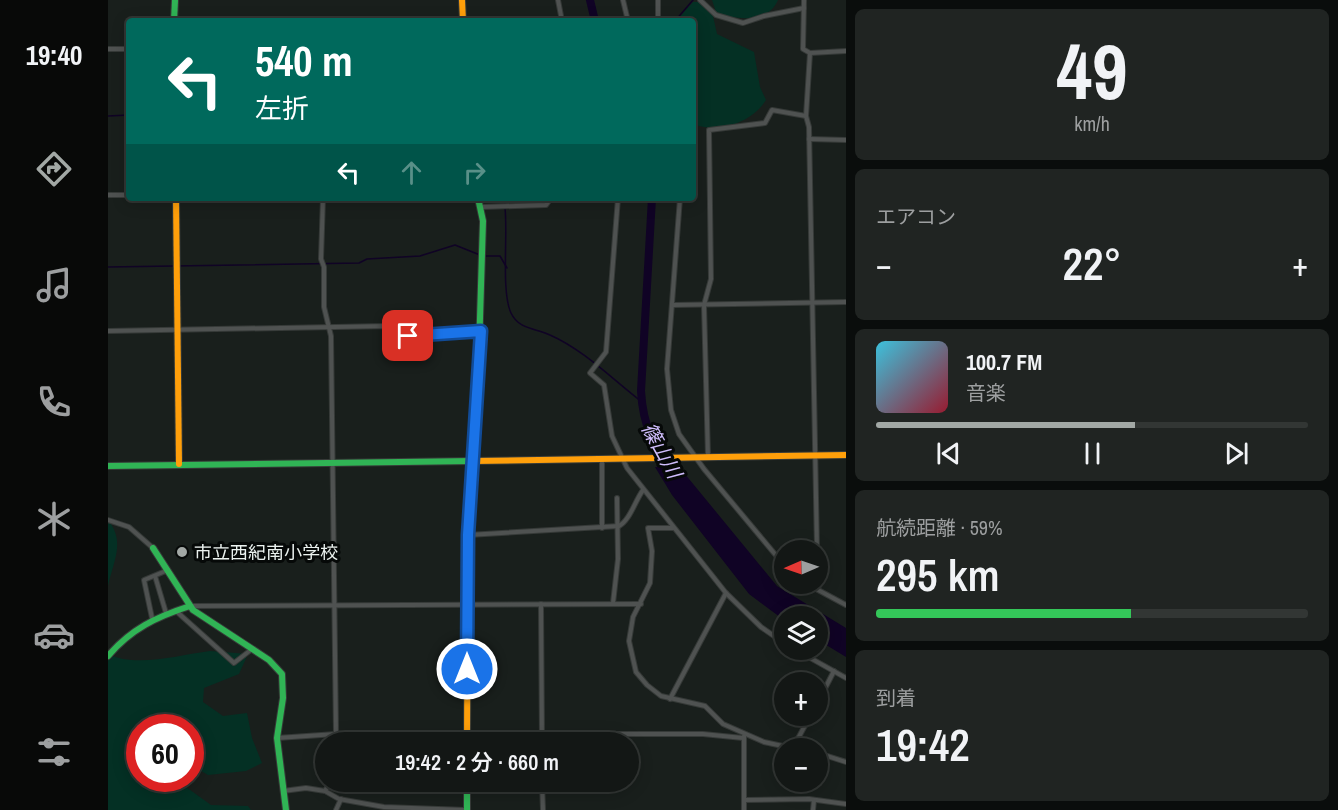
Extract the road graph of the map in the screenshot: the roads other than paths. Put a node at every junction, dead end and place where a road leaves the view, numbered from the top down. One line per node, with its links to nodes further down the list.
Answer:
1 (175, 0): 9 (street)
2 (462, 0): 10 (street)
3 (558, 0): 11 (street)
4 (623, 0): 12 (street)
5 (658, 0): 13 (street)
6 (700, 0): 8 (street)
7 (804, 0): 8 (street)
8 (804, 8): 17 (street)
9 (174, 18)
10 (463, 18)
11 (561, 18)
12 (627, 18)
13 (658, 18)
14 (126, 49): 15 (street)
15 (108, 50)
16 (846, 51): 17 (street)
17 (810, 53): 18 (street)
18 (806, 116): 19 (street); 33 (street)
19 (808, 139): 20 (street); 31 (street)
20 (846, 140)
21 (108, 195): 22 (street)
22 (126, 195)
23 (176, 201): 35 (street)
24 (323, 201): 34 (street)
25 (479, 201): 29 (street)
26 (549, 201): 29 (street)
27 (618, 201): 44 (street)
28 (680, 201): 32 (street)
29 (481, 207): 37 (street)
30 (846, 302): 31 (street)
31 (812, 303): 33 (street); 38 (street)
32 (673, 305): 33 (street); 40 (street)
33 (704, 305): 41 (street)
34 (331, 327): 35 (street); 37 (street); 45 (street)
35 (177, 330): 36 (street); 46 (street)
36 (108, 331)
37 (481, 331): 42 (street)
38 (814, 455): 39 (street); 41 (street); 55 (street)
39 (846, 455)
40 (695, 458): 41 (street); 44 (street); 57 (street)
41 (708, 458)
42 (473, 459): 43 (street); 45 (street); 54 (street)
43 (602, 459): 44 (street); 52 (street)
44 (623, 459): 48 (street)
45 (332, 463): 46 (street); 63 (street)
46 (180, 464): 47 (street)
47 (108, 466)
48 (643, 490): 51 (street); 53 (street)
49 (617, 498): 51 (street)
50 (108, 520): 56 (street)
51 (616, 527): 52 (street); 62 (street)
52 (602, 528): 54 (street)
53 (674, 528): 60 (street); 66 (street)
54 (468, 535): 64 (street)
55 (817, 540)
56 (153, 548): 58 (street)
57 (774, 553)
58 (168, 570): 59 (street); 68 (street)
59 (155, 576): 70 (street); 71 (street)
60 (726, 594): 72 (street); 79 (street)
61 (827, 594): 67 (street)
62 (613, 603): 65 (street); 66 (street)
63 (335, 604): 64 (street); 68 (street); 80 (street)
64 (467, 604): 65 (street); 81 (street)
65 (541, 604): 82 (street)
66 (641, 604): 79 (street)
67 (846, 605)
68 (190, 606): 69 (street); 73 (street)
69 (176, 610): 70 (street); 73 (street)
70 (166, 613): 71 (street)
71 (152, 618): 74 (street)
72 (774, 636)
73 (252, 649): 86 (street)
74 (108, 656)
75 (814, 660): 76 (street)
76 (834, 671): 77 (street); 78 (street)
77 (846, 678)
78 (828, 683)
79 (670, 699): 85 (street)
80 (337, 732)
81 (467, 732)
82 (542, 732)
83 (639, 734): 85 (street)
84 (315, 736): 86 (street)
85 (744, 736): 87 (street); 96 (street)
86 (277, 738): 91 (street)
87 (774, 743)
88 (828, 756): 89 (street)
89 (846, 762)
90 (315, 789): 91 (street)
91 (283, 791): 100 (street)
92 (327, 792): 95 (street)
93 (467, 792): 102 (street)
94 (542, 792): 103 (street)
95 (341, 799): 99 (street); 101 (street)
96 (744, 800): 97 (street); 104 (street)
97 (814, 800): 98 (street); 105 (street)
98 (846, 804)
99 (421, 809): 102 (street)
100 (286, 810)
101 (336, 810)
102 (467, 810)
103 (543, 810)
104 (744, 810)
105 (813, 810)

